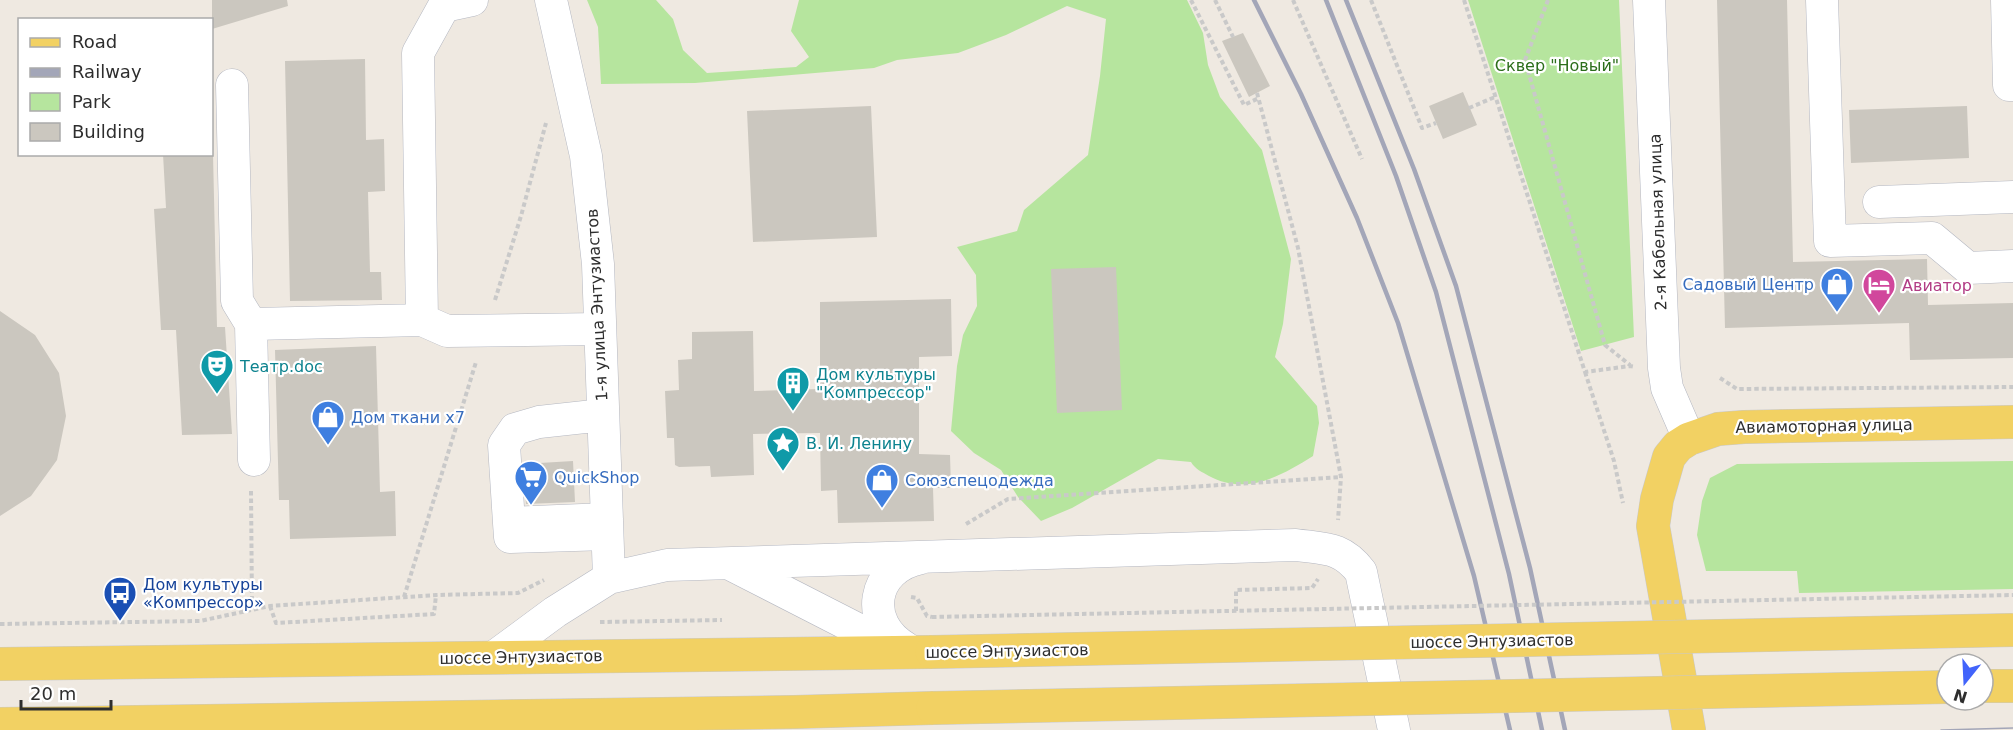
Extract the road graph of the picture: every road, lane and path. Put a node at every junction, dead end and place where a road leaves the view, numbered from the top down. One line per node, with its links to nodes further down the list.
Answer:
1 (472, 0): 24 (street)
2 (552, 0): 26 (street, 1-я улица Энтузиастов)
3 (1191, 0): 17 (path)
4 (1215, 0): 12 (path)
5 (1293, 0): 20 (path)
6 (1371, 0): 19 (path)
7 (1464, 0): 16 (path)
8 (1548, 0): 27 (path)
9 (1649, 0): 32 (street, 2-я Кабельная улица)
10 (1822, 0): 23 (street)
11 (2007, 0): 14 (street)
12 (1233, 37)
13 (232, 85): 25 (street)
14 (2013, 85)
15 (1257, 93): 17 (path)
16 (1495, 97): 18 (path); 27 (path)
17 (1259, 98): 34 (path)
18 (1469, 108)
19 (1436, 123)
20 (1362, 159)
21 (2013, 197): 22 (street)
22 (1879, 202)
23 (2013, 266)
24 (422, 320): 25 (street); 26 (street)
25 (251, 324): 33 (street)
26 (600, 329): 30 (street, 1-я улица Энтузиастов)
27 (1585, 372): 35 (path)
28 (1720, 378): 29 (path)
29 (2013, 387)
30 (603, 415): 37 (street, 1-я улица Энтузиастов); 37 (street)
31 (2013, 422): 32 (main road, Авиамоторная улица)
32 (1689, 439): 64 (main road, Авиамоторная улица)
33 (254, 460): 49 (path)
34 (1341, 477): 36 (path); 40 (path)
35 (1624, 507)
36 (963, 525)
37 (607, 526): 42 (street, 1-я улица Энтузиастов)
38 (925, 558): 39 (street); 40 (street); 55 (street)
39 (729, 563): 42 (street); 55 (street)
40 (1327, 564): 50 (path); 63 (street)
41 (549, 577): 43 (path)
42 (609, 578): 56 (street)
43 (436, 595): 47 (path); 47 (path)
44 (2013, 595): 50 (path, bridge)
45 (1700, 596): 48 (path)
46 (907, 597): 50 (path, bridge)
47 (270, 606): 49 (path)
48 (1702, 607)
49 (252, 610): 53 (path)
50 (1236, 611)
51 (725, 620): 52 (path)
52 (598, 622)
53 (0, 624)
54 (2013, 630): 55 (main road, шоссе Энтузиастов, bridge)
55 (920, 652): 56 (main road, шоссе Энтузиастов)
56 (494, 657): 57 (main road, шоссе Энтузиастов)
57 (0, 664)
58 (1995, 686): 59 (main road)
59 (2013, 686)
60 (1935, 687): 61 (main road, bridge)
61 (794, 721): 62 (main road)
62 (0, 724)
63 (1394, 730)
64 (1689, 730)

